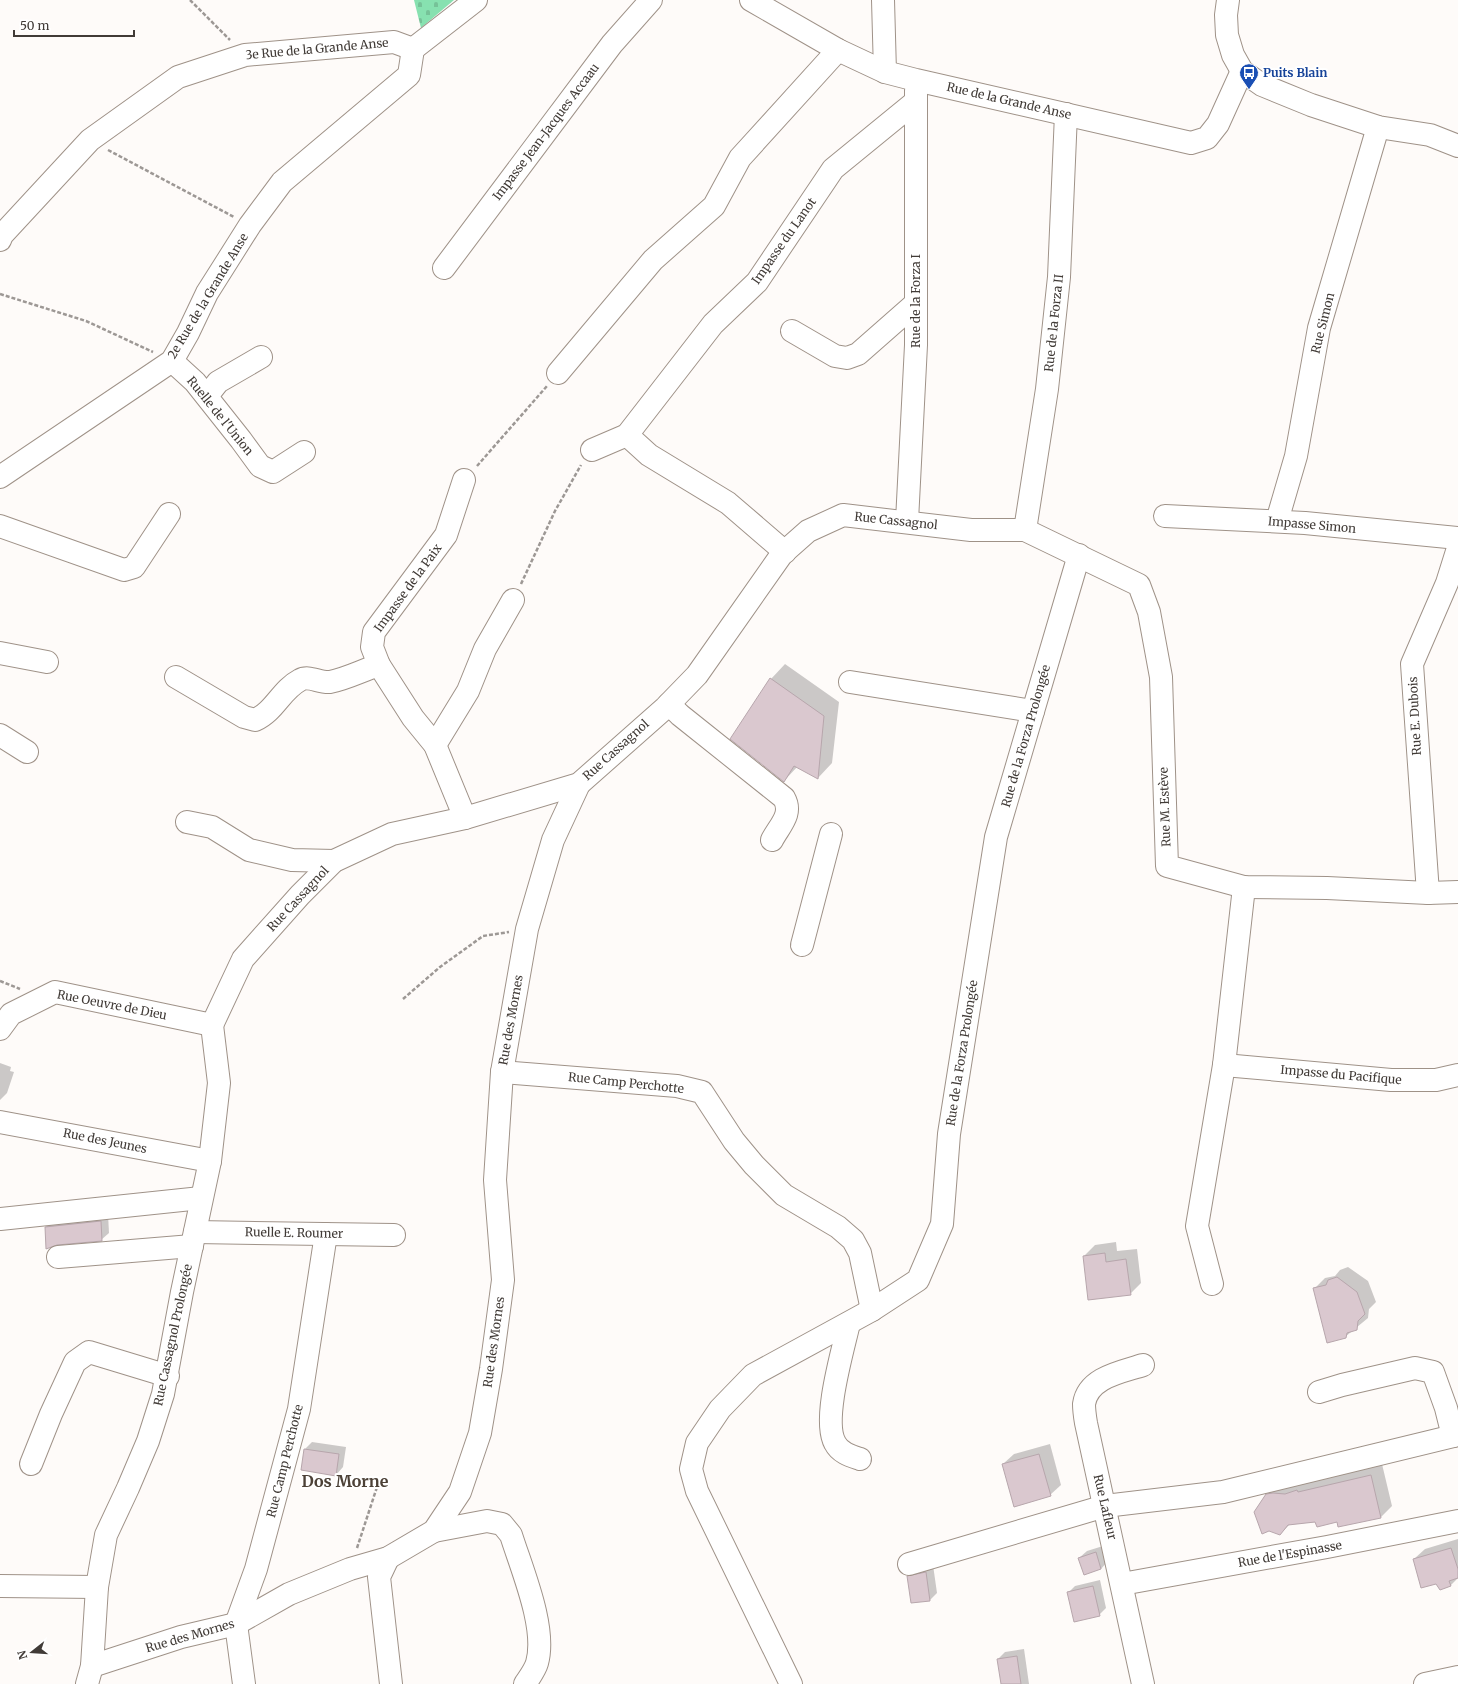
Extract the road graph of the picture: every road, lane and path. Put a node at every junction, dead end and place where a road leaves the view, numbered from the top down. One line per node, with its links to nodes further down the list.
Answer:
1 (190, 0): 9 (path)
2 (476, 0): 7 (street)
3 (651, 0): 20 (street, Impasse Jean-Jacques Accaau)
4 (751, 0): 8 (street, Rue de la Grande Anse)
5 (883, 0): 11 (street)
6 (1228, 0): 10 (street)
7 (413, 49): 9 (street, 3e Rue de la Grande Anse); 18 (street, 2e Rue de la Grande Anse)
8 (838, 50): 11 (street, Rue de la Grande Anse); 26 (street)
9 (245, 55): 16 (street, 3e Rue de la Grande Anse)
10 (1242, 71): 14 (street, Rue de la Grande Anse); 15 (street)
11 (885, 72): 12 (street, Rue de la Grande Anse)
12 (916, 80): 13 (street, Rue de la Forza I); 14 (street, Rue de la Grande Anse)
13 (915, 102): 22 (street, Rue de la Forza I); 28 (street, Impasse du Lanot)
14 (1066, 114): 38 (street, Rue de la Forza II)
15 (1378, 127): 17 (street); 36 (street, Rue Simon)
16 (90, 140): 18 (path); 19 (street, 3e Rue de la Grande Anse)
17 (1458, 146)
18 (250, 226): 25 (street, 2e Rue de la Grande Anse)
19 (0, 240)
20 (444, 268)
21 (0, 294): 25 (path)
22 (916, 303): 23 (street); 35 (street, Rue de la Forza I)
23 (792, 331)
24 (261, 357): 27 (street)
25 (172, 361): 27 (street, Ruelle de l'Union); 31 (street, 2e Rue de la Grande Anse)
26 (558, 373): 32 (path)
27 (207, 396): 30 (street, Ruelle de l'Union)
28 (627, 435): 29 (street, Impasse du Lanot); 41 (street)
29 (592, 450): 43 (path)
30 (304, 452)
31 (0, 477)
32 (464, 480): 46 (street, Impasse de la Paix)
33 (169, 514): 37 (street)
34 (1165, 516): 36 (street, Impasse Simon)
35 (907, 521): 38 (street, Rue Cassagnol); 41 (street, Rue Cassagnol)
36 (1277, 521): 39 (street, Impasse Simon)
37 (0, 526)
38 (1025, 530): 42 (street, Rue M. Estève)
39 (1458, 538)
40 (1458, 548): 62 (street, Rue E. Dubois)
41 (785, 552): 49 (street, Rue Cassagnol)
42 (1079, 555): 50 (street, Rue de la Forza Prolongée); 60 (street, Rue M. Estève)
43 (513, 600): 52 (street)
44 (0, 653): 45 (street)
45 (47, 662)
46 (379, 665): 47 (street); 52 (street, Impasse de la Paix)
47 (176, 677)
48 (850, 682): 50 (street)
49 (669, 704): 54 (street, Rue Cassagnol); 58 (street)
50 (1033, 711): 82 (street, Rue de la Forza Prolongée)
51 (0, 735): 53 (street)
52 (435, 745): 55 (street, Impasse de la Paix)
53 (27, 752)
54 (579, 784): 55 (street, Rue Cassagnol); 63 (street, Rue des Mornes)
55 (465, 818): 59 (street, Rue Cassagnol)
56 (187, 822): 59 (street)
57 (831, 834): 64 (street)
58 (772, 840)
59 (334, 861): 66 (street, Rue Cassagnol)
60 (1244, 886): 62 (street, Rue M. Estève); 68 (street)
61 (1458, 892): 62 (street, Rue M. Estève)
62 (1428, 893)
63 (527, 929): 65 (path); 69 (street, Rue des Mornes)
64 (802, 944)
65 (403, 999)
66 (212, 1025): 67 (street, Rue Oeuvre de Dieu); 74 (street, Rue Cassagnol Prolongée)
67 (0, 1029)
68 (1224, 1065): 71 (street, Impasse du Pacifique); 81 (street)
69 (502, 1072): 82 (street, Rue Camp Perchotte); 93 (street, Rue des Mornes)
70 (1458, 1075): 71 (street, Impasse du Pacifique)
71 (1436, 1080): 72 (street)
72 (1458, 1087)
73 (0, 1122): 74 (street, Rue des Jeunes)
74 (210, 1161): 75 (street, Rue Cassagnol Prolongée)
75 (202, 1198): 76 (street); 79 (street, Rue Cassagnol Prolongée)
76 (0, 1219)
77 (326, 1234): 78 (street, Ruelle E. Roumer); 79 (street, Ruelle E. Roumer); 100 (street, Rue Camp Perchotte)
78 (394, 1235)
79 (193, 1239): 80 (street, Ruelle E. Roumer); 85 (street, Rue Cassagnol Prolongée)
80 (58, 1257)
81 (1212, 1284)
82 (872, 1310): 83 (street, Rue de la Forza Prolongée)
83 (849, 1323): 88 (street); 106 (street, Rue de la Forza Prolongée)
84 (1143, 1365): 91 (street, Rue Lafleur)
85 (168, 1376): 89 (street); 99 (street, Rue Cassagnol Prolongée)
86 (1319, 1392): 87 (street)
87 (1455, 1435): 91 (street)
88 (860, 1459)
89 (31, 1464)
90 (378, 1487): 96 (path)
91 (1105, 1506): 95 (street); 97 (street, Rue Lafleur)
92 (1458, 1521): 97 (street, Rue de l'Espinasse)
93 (434, 1531): 94 (street, Rue des Mornes); 105 (street)
94 (388, 1558): 96 (street, Rue des Mornes); 104 (street)
95 (909, 1564)
96 (350, 1569): 100 (street, Rue des Mornes)
97 (1122, 1584): 107 (street, Rue Lafleur)
98 (0, 1586): 99 (street)
99 (97, 1587): 101 (street, Rue Cassagnol Prolongée)
100 (236, 1624): 101 (street, Rue des Mornes); 103 (street, Rue Camp Perchotte)
101 (89, 1675)
102 (1458, 1677): 108 (street)
103 (244, 1684)
104 (391, 1684)
105 (525, 1684)
106 (791, 1684)
107 (1143, 1684)
108 (1425, 1684)

